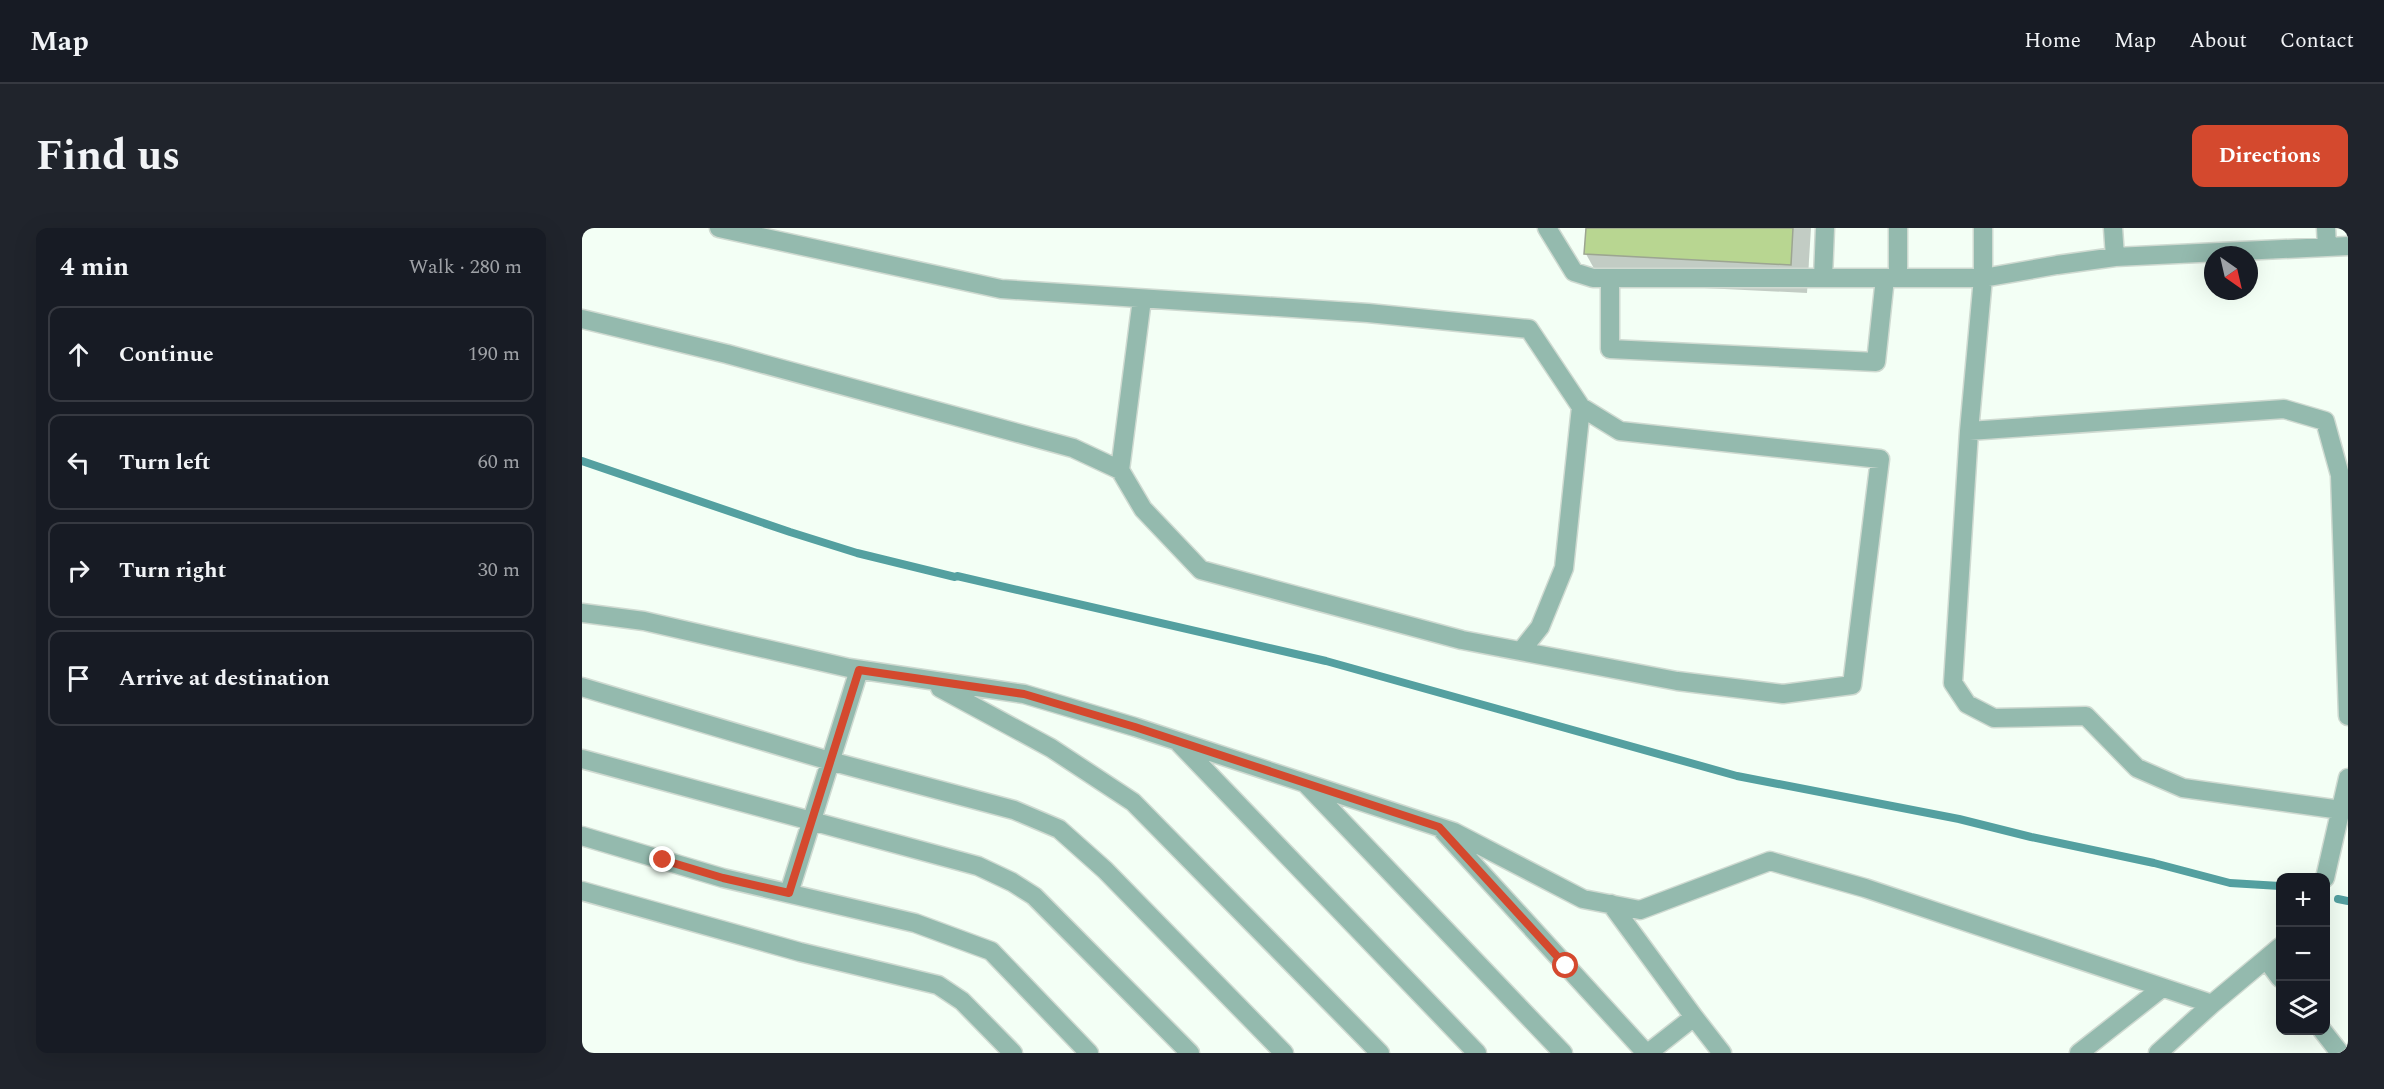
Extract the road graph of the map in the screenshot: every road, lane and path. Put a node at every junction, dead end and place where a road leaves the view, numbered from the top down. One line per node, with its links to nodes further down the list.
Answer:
1 (719, 228): 15 (street)
2 (1547, 228): 11 (street)
3 (1825, 228): 12 (street)
4 (1898, 228): 13 (street)
5 (1983, 228): 14 (street)
6 (2113, 228): 10 (street)
7 (2326, 228): 9 (street)
8 (2348, 246): 9 (street)
9 (2327, 247): 10 (street)
10 (2115, 257): 14 (street)
11 (1610, 278): 12 (street); 13 (street)
12 (1823, 278): 13 (street)
13 (1891, 278): 14 (street)
14 (1983, 278): 18 (street)
15 (1142, 299): 17 (street); 19 (street)
16 (582, 319): 19 (street)
17 (1581, 407): 21 (street); 21 (street)
18 (1969, 431): 25 (street); 32 (street)
19 (1120, 470): 21 (street)
20 (582, 613): 22 (street)
21 (1521, 651)
22 (859, 670): 23 (street); 29 (street)
23 (929, 682): 27 (street); 51 (street)
24 (582, 687): 29 (street)
25 (2348, 698): 26 (street)
26 (2348, 716)
27 (1178, 741): 31 (street); 52 (street)
28 (582, 759): 33 (street)
29 (830, 761): 33 (street); 50 (street)
30 (2348, 778): 32 (street)
31 (1305, 783): 34 (street); 53 (street)
32 (2340, 810): 36 (street)
33 (811, 821): 38 (street); 49 (street)
34 (1439, 827): 39 (street); 54 (street)
35 (582, 836): 38 (street)
36 (2326, 873)
37 (582, 891): 47 (street)
38 (789, 893): 48 (street)
39 (1611, 904): 43 (street); 45 (street)
40 (2276, 950): 41 (street)
41 (2266, 959): 42 (street); 44 (street)
42 (2276, 973)
43 (2163, 988): 44 (street); 56 (street)
44 (2212, 1004): 57 (street)
45 (1694, 1017): 54 (street); 55 (street)
46 (2326, 1035): 58 (street)
47 (1013, 1053)
48 (1089, 1053)
49 (1190, 1053)
50 (1284, 1053)
51 (1380, 1053)
52 (1477, 1053)
53 (1563, 1053)
54 (1647, 1053)
55 (1722, 1053)
56 (2079, 1053)
57 (2158, 1053)
58 (2340, 1053)

